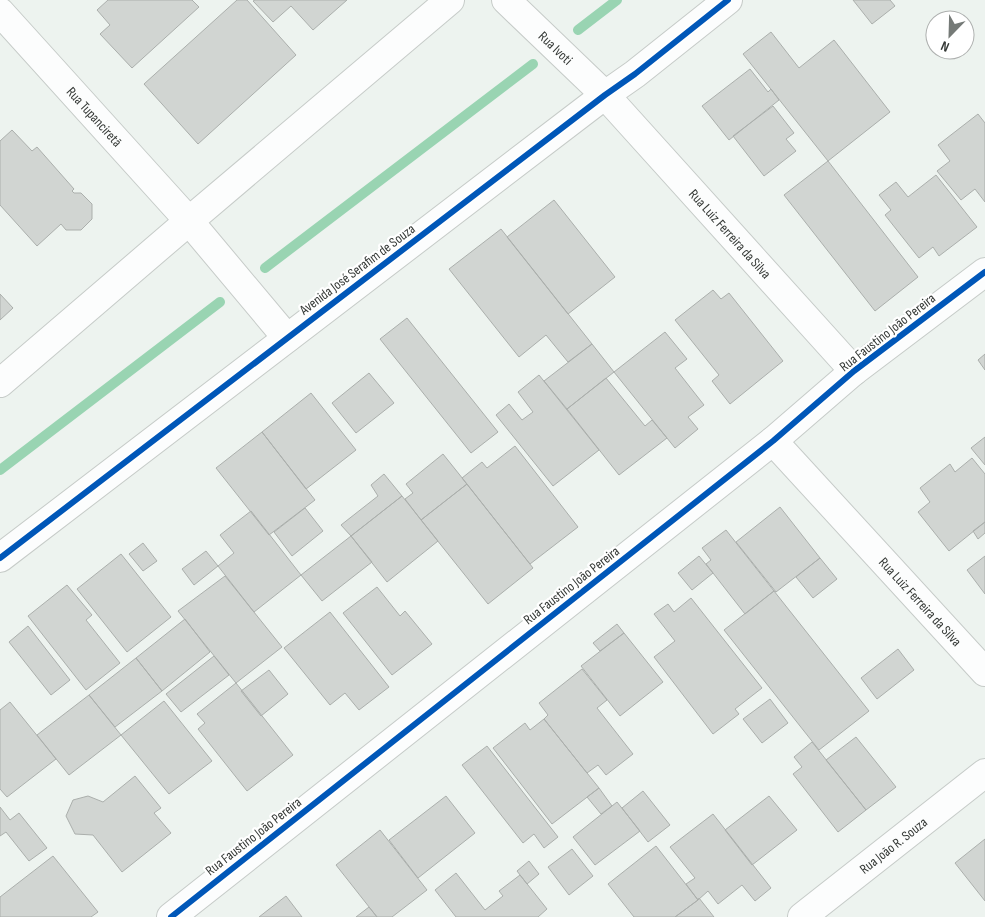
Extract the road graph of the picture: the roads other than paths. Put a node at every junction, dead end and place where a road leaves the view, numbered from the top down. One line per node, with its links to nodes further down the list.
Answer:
1 (450, 0): 6 (street)
2 (506, 0): 5 (street, Rua Ivoti)
3 (728, 0): 5 (street, Avenida José Serafim de Souza)
4 (0, 12): 6 (street, Rua Tupanciretã)
5 (605, 95): 8 (street, Avenida José Serafim de Souza); 9 (street, Rua Luiz Ferreira da Silva)
6 (189, 221): 8 (street, Rua Tupanciretã); 10 (street)
7 (985, 272): 9 (street, Rua Faustino João Pereira)
8 (287, 338): 12 (street, Avenida José Serafim de Souza)
9 (854, 371): 11 (street, Rua Faustino João Pereira)
10 (0, 383)
11 (773, 441): 13 (street, Rua Luiz Ferreira da Silva); 15 (street, Rua Faustino João Pereira)
12 (0, 558)
13 (985, 672)
14 (985, 773): 16 (street, Rua João R. Souza)
15 (172, 917)
16 (802, 917)

